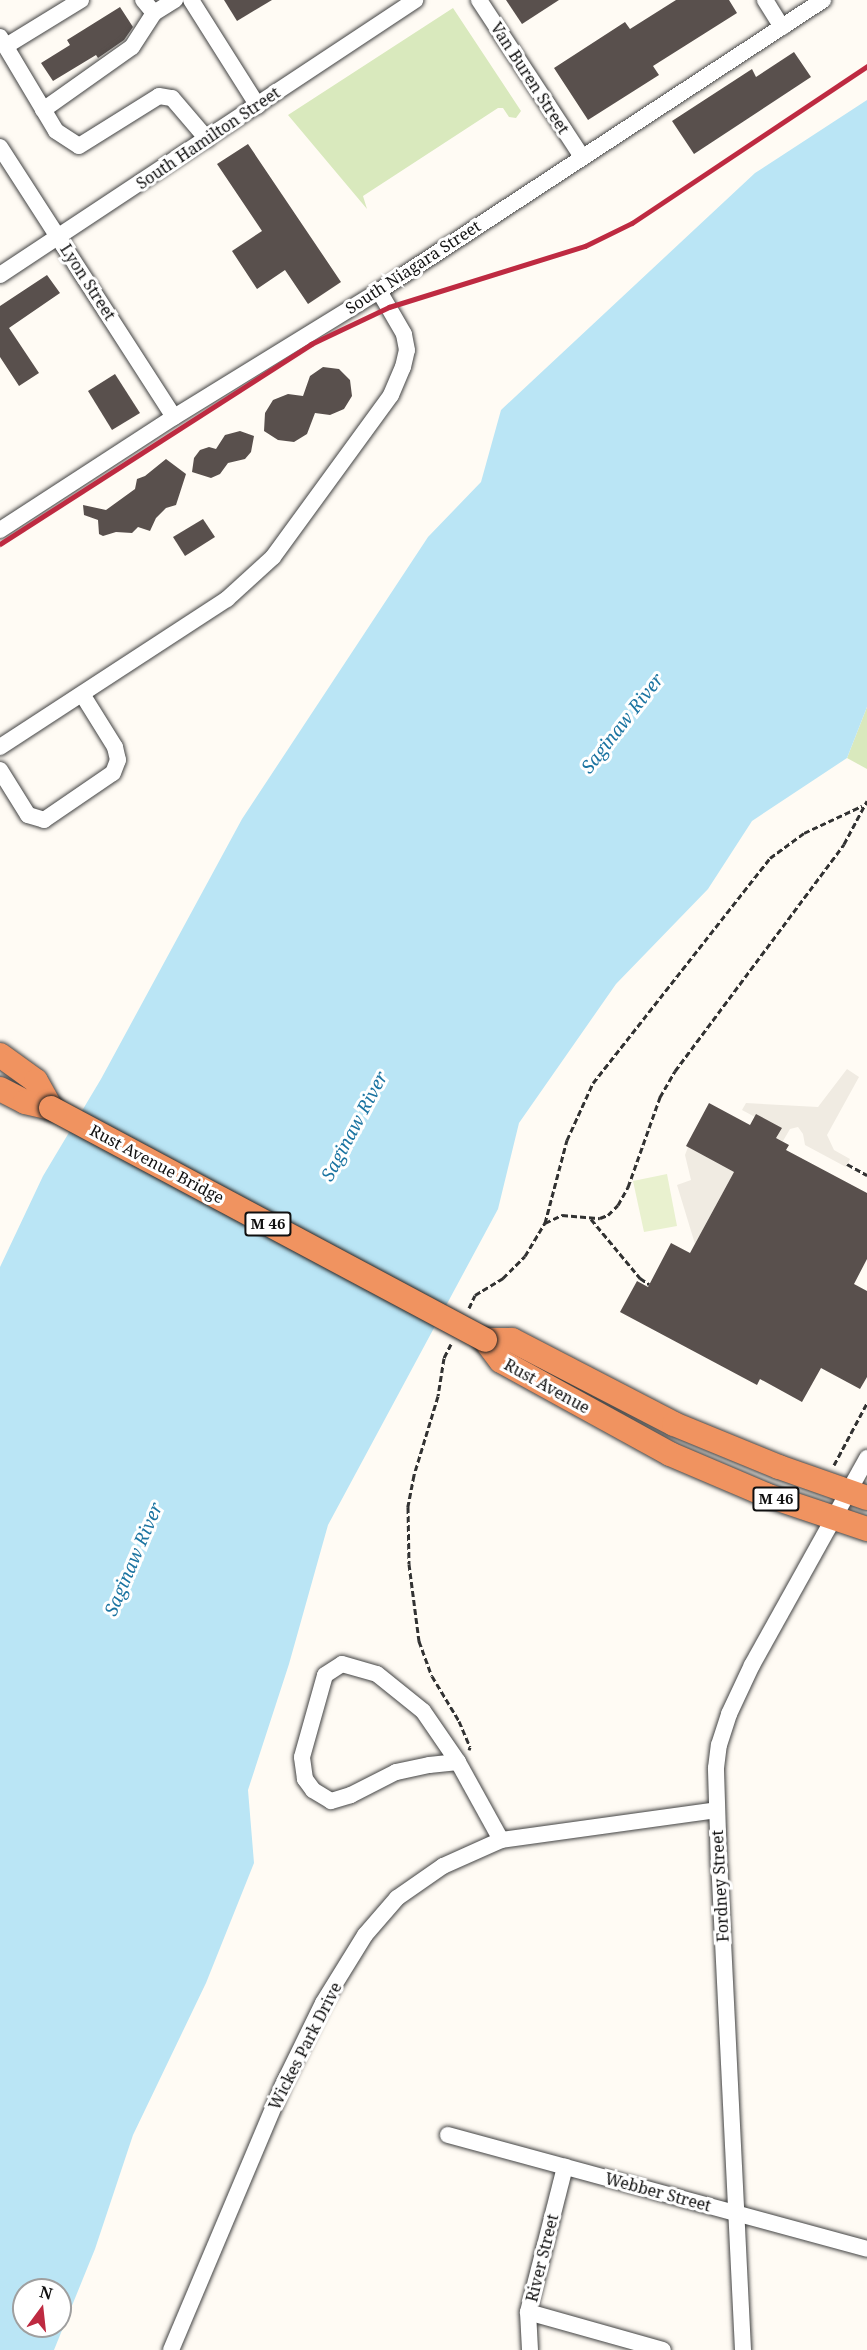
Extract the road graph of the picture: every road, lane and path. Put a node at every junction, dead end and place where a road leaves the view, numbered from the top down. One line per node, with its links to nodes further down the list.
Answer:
1 (81, 0): 10 (street)
2 (175, 0): 8 (street)
3 (190, 0): 11 (street)
4 (416, 0): 11 (street, South Hamilton Street)
5 (479, 0): 15 (street, Van Buren Street)
6 (765, 0): 9 (street)
7 (823, 0): 9 (street, South Niagara Street)
8 (148, 7): 12 (street)
9 (782, 27): 15 (street, South Niagara Street)
10 (3, 41): 12 (street)
11 (258, 106): 13 (street, South Hamilton Street)
12 (43, 110): 13 (street)
13 (207, 139): 16 (street, South Hamilton Street)
14 (0, 147): 16 (street, Lyon Street)
15 (582, 157): 18 (street, South Niagara Street)
16 (59, 237): 17 (street, South Hamilton Street); 19 (street, Lyon Street)
17 (0, 275)
18 (379, 291): 19 (street, South Niagara Street); 21 (street)
19 (174, 417): 20 (street, South Niagara Street)
20 (0, 530)
21 (82, 694): 22 (street); 23 (street)
22 (0, 747)
23 (0, 770)
24 (867, 801): 25 (path)
25 (862, 806): 31 (path); 32 (path)
26 (0, 1055): 28 (highway)
27 (0, 1089): 28 (highway, M 46)
28 (51, 1108): 36 (highway, Rust Avenue Bridge / M 46, bridge)
29 (847, 1164): 30 (path)
30 (867, 1175)
31 (591, 1220): 32 (path); 33 (path)
32 (544, 1223): 34 (path)
33 (650, 1284)
34 (465, 1316)
35 (455, 1337): 43 (path)
36 (485, 1340): 40 (highway, Rust Avenue / M 46); 41 (highway, Rust Avenue / M 46)
37 (867, 1403): 39 (path)
38 (867, 1458): 40 (street, Fordney Street)
39 (831, 1472)
40 (857, 1495): 41 (street, Fordney Street)
41 (833, 1518): 42 (highway, Rust Avenue / M 46); 44 (street, Fordney Street)
42 (867, 1529)
43 (458, 1762): 43 (street); 45 (street)
44 (716, 1810): 45 (street, Wickes Park Drive); 48 (street, Fordney Street)
45 (501, 1840): 51 (street, Wickes Park Drive)
46 (448, 2135): 47 (street, Webber Street)
47 (565, 2168): 48 (street, Webber Street); 50 (street, River Street)
48 (737, 2212): 49 (street, Webber Street); 54 (street, Fordney Street)
49 (867, 2249)
50 (528, 2312): 52 (street, River Street); 53 (street)
51 (171, 2350)
52 (530, 2350)
53 (663, 2350)
54 (743, 2350)

